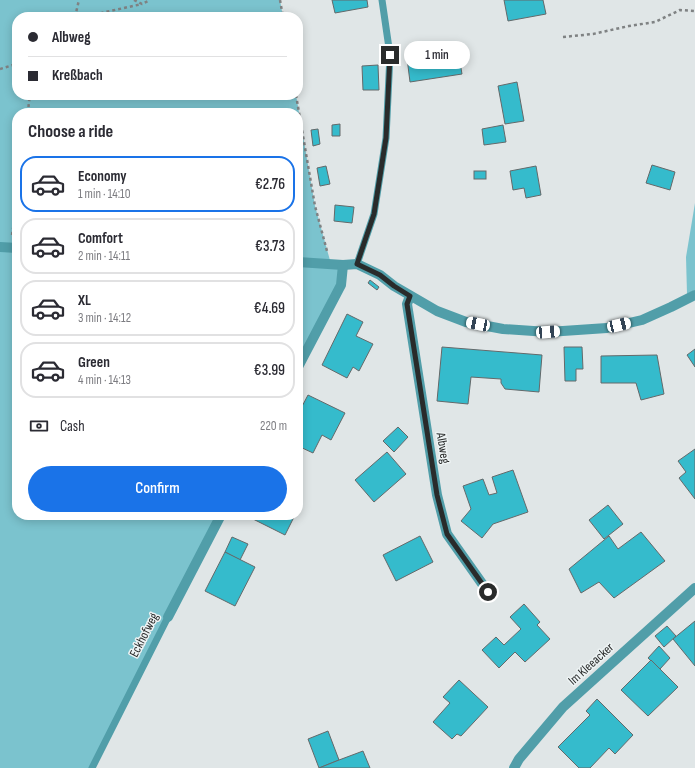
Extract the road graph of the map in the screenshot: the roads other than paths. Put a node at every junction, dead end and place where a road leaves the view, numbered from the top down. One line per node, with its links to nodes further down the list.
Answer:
1 (382, 0): 3 (lane)
2 (303, 262): 4 (street)
3 (357, 264): 4 (street); 6 (street)
4 (344, 265): 7 (street)
5 (695, 295): 6 (street)
6 (410, 296): 10 (street, Albweg)
7 (303, 357)
8 (218, 520): 11 (street, Eckhofweg)
9 (695, 588): 13 (street, Im Kleeacker)
10 (488, 592)
11 (168, 617): 12 (lane, Eckhofweg)
12 (92, 768)
13 (514, 768)

